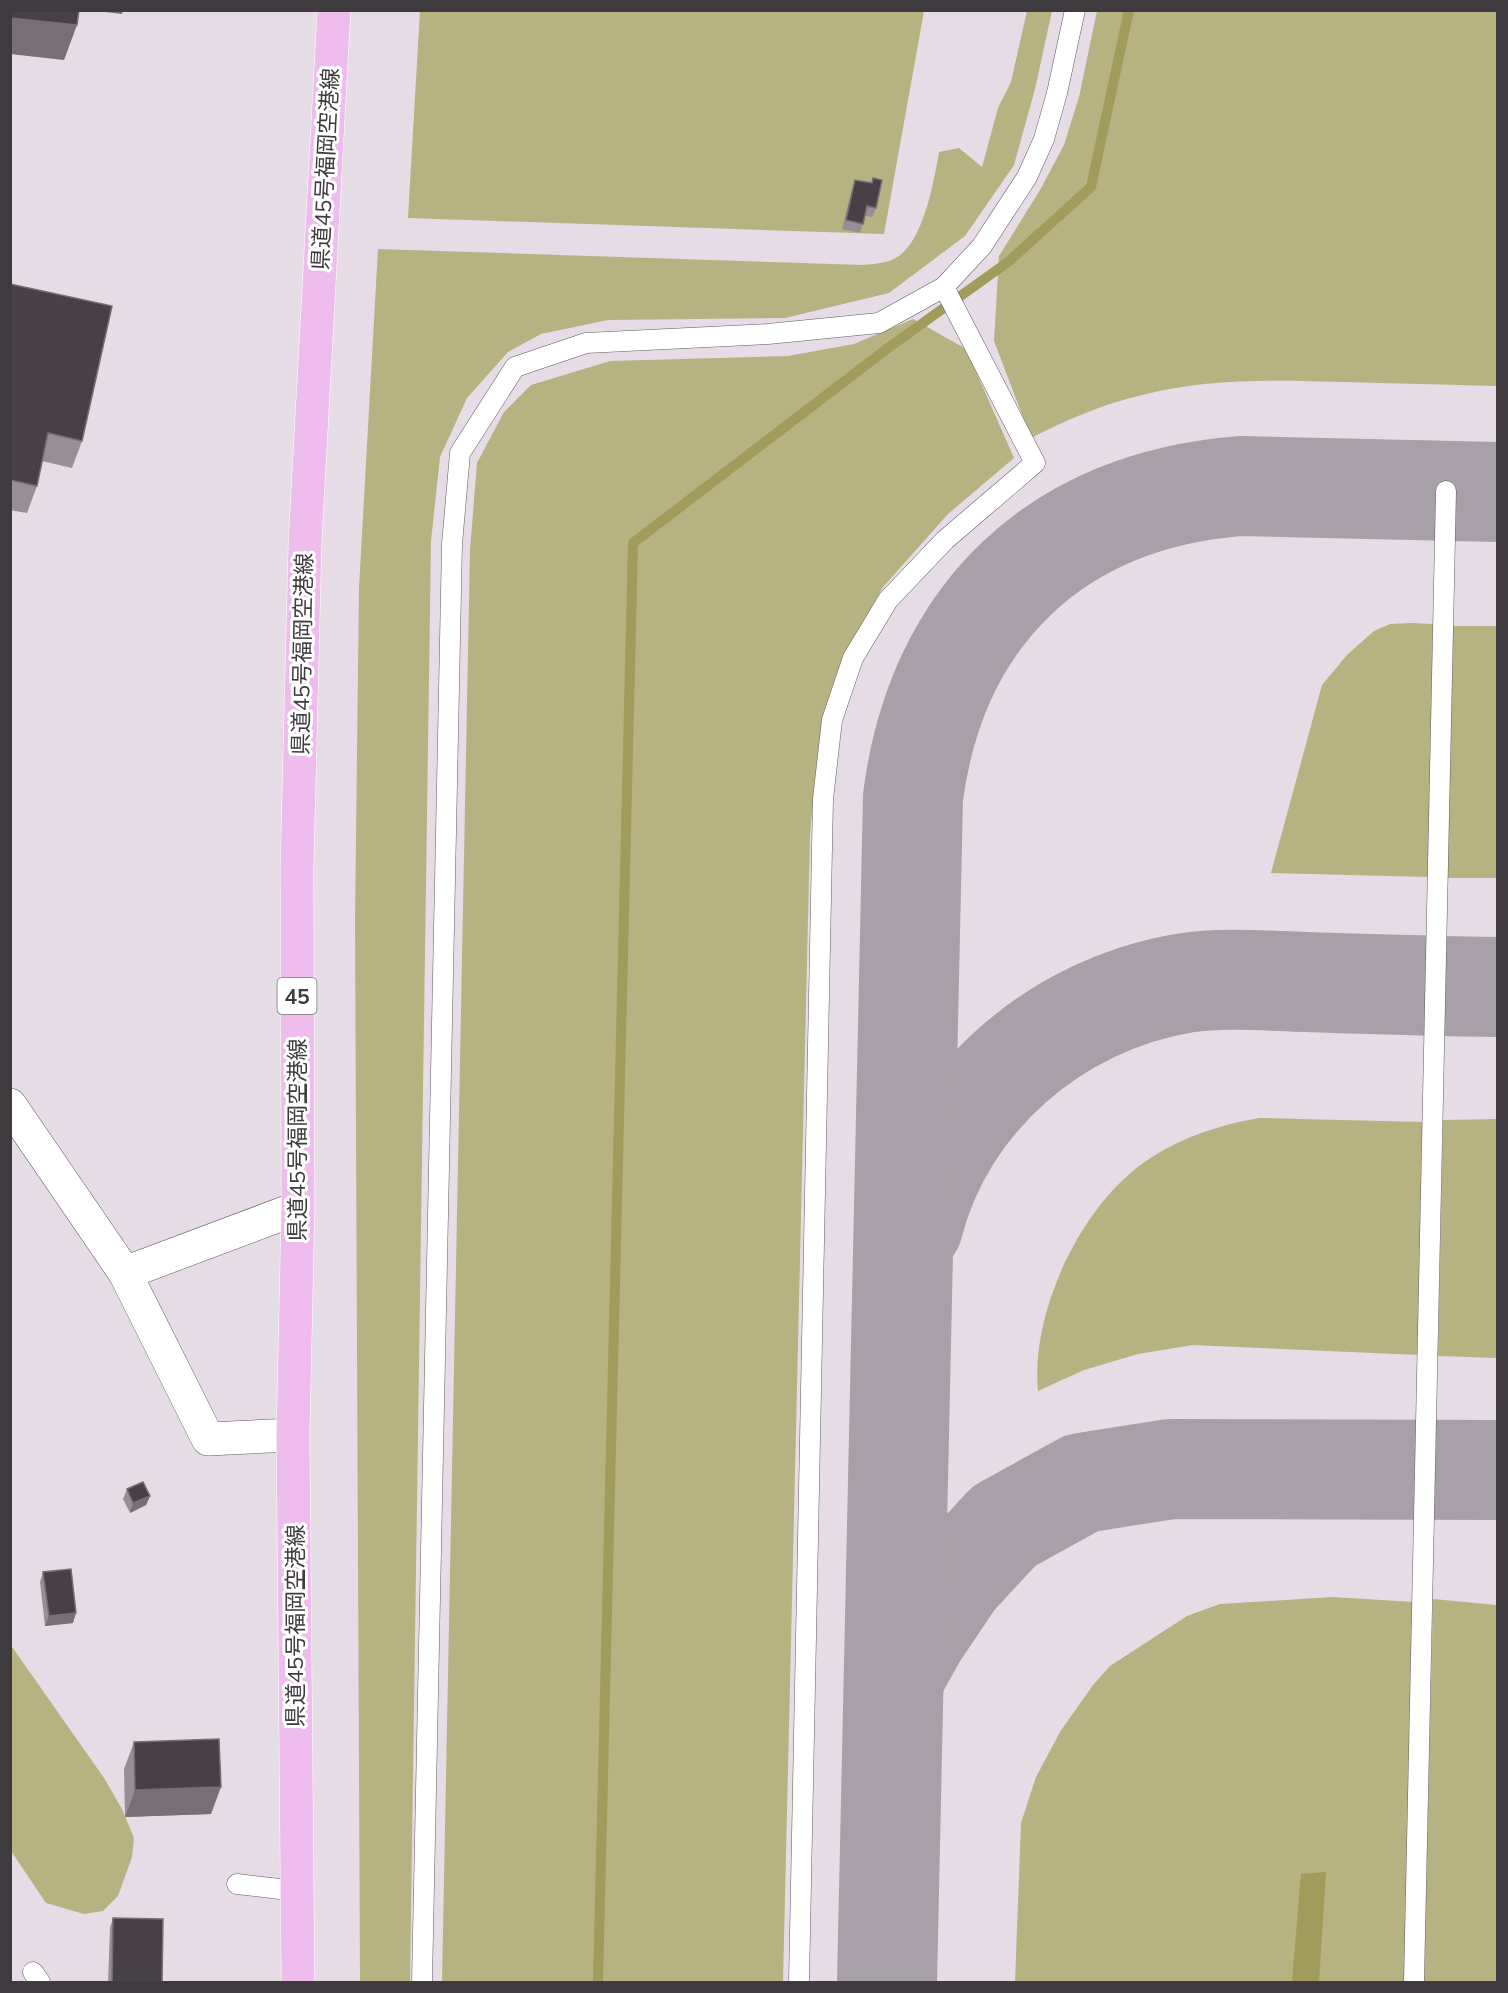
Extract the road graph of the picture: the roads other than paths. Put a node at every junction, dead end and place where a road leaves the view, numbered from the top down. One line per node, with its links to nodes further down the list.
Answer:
1 (333, 10): 6 (main road, 県道45号福岡空港線 / 45)
2 (1075, 10): 3 (lane)
3 (944, 288): 12 (lane); 13 (lane)
4 (1446, 491): 14 (lane)
5 (10, 1105): 7 (street)
6 (298, 1208): 7 (street); 8 (main road, 県道45号福岡空港線 / 45)
7 (125, 1273): 8 (street)
8 (293, 1435): 10 (main road, 県道45号福岡空港線 / 45)
9 (237, 1884): 10 (lane)
10 (297, 1891): 11 (main road, 県道45号福岡空港線 / 45)
11 (298, 1983)
12 (422, 1983)
13 (799, 1983)
14 (1414, 1983)

